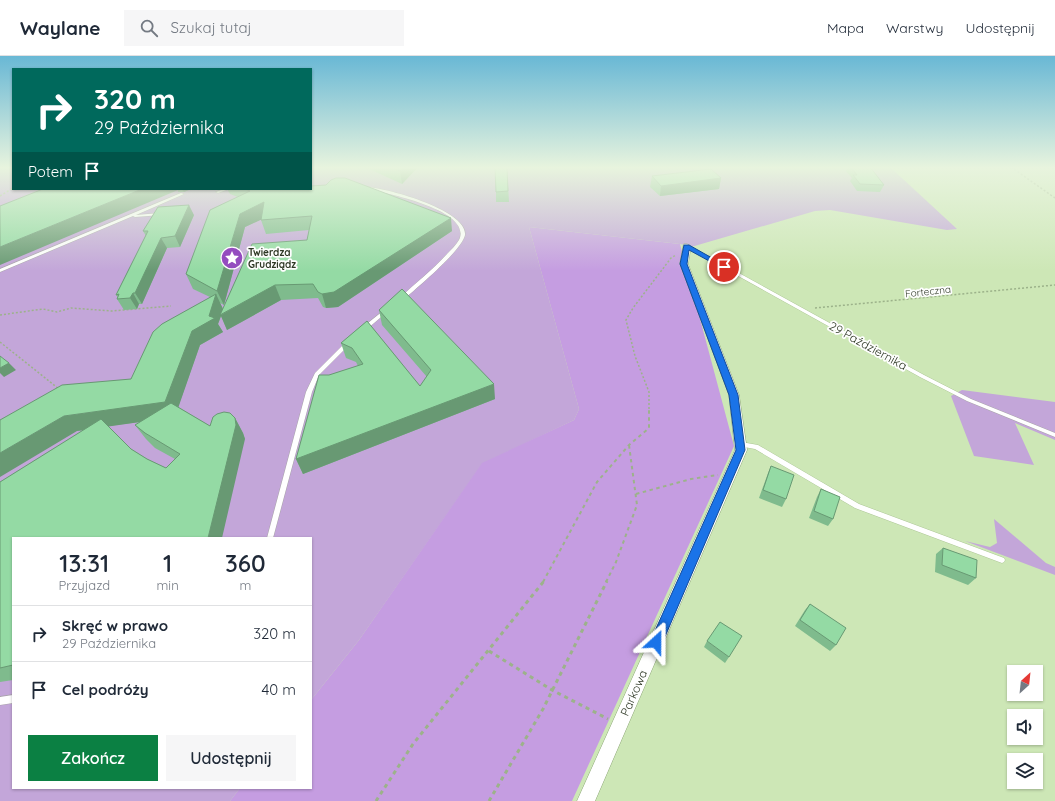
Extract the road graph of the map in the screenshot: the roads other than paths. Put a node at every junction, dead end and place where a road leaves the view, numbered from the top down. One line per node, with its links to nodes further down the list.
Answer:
1 (164, 202): 4 (lane)
2 (418, 202): 7 (lane)
3 (162, 214): 4 (lane)
4 (132, 216): 6 (lane)
5 (687, 246): 11 (lane, 29 Października); 12 (street, Parkowa)
6 (0, 272)
7 (396, 303)
8 (389, 308): 9 (lane)
9 (359, 333)
10 (353, 338): 13 (lane)
11 (1055, 436)
12 (740, 444): 14 (lane); 17 (street, Parkowa)
13 (270, 537)
14 (1002, 560)
15 (12, 700): 16 (lane)
16 (0, 701)
17 (586, 801)

